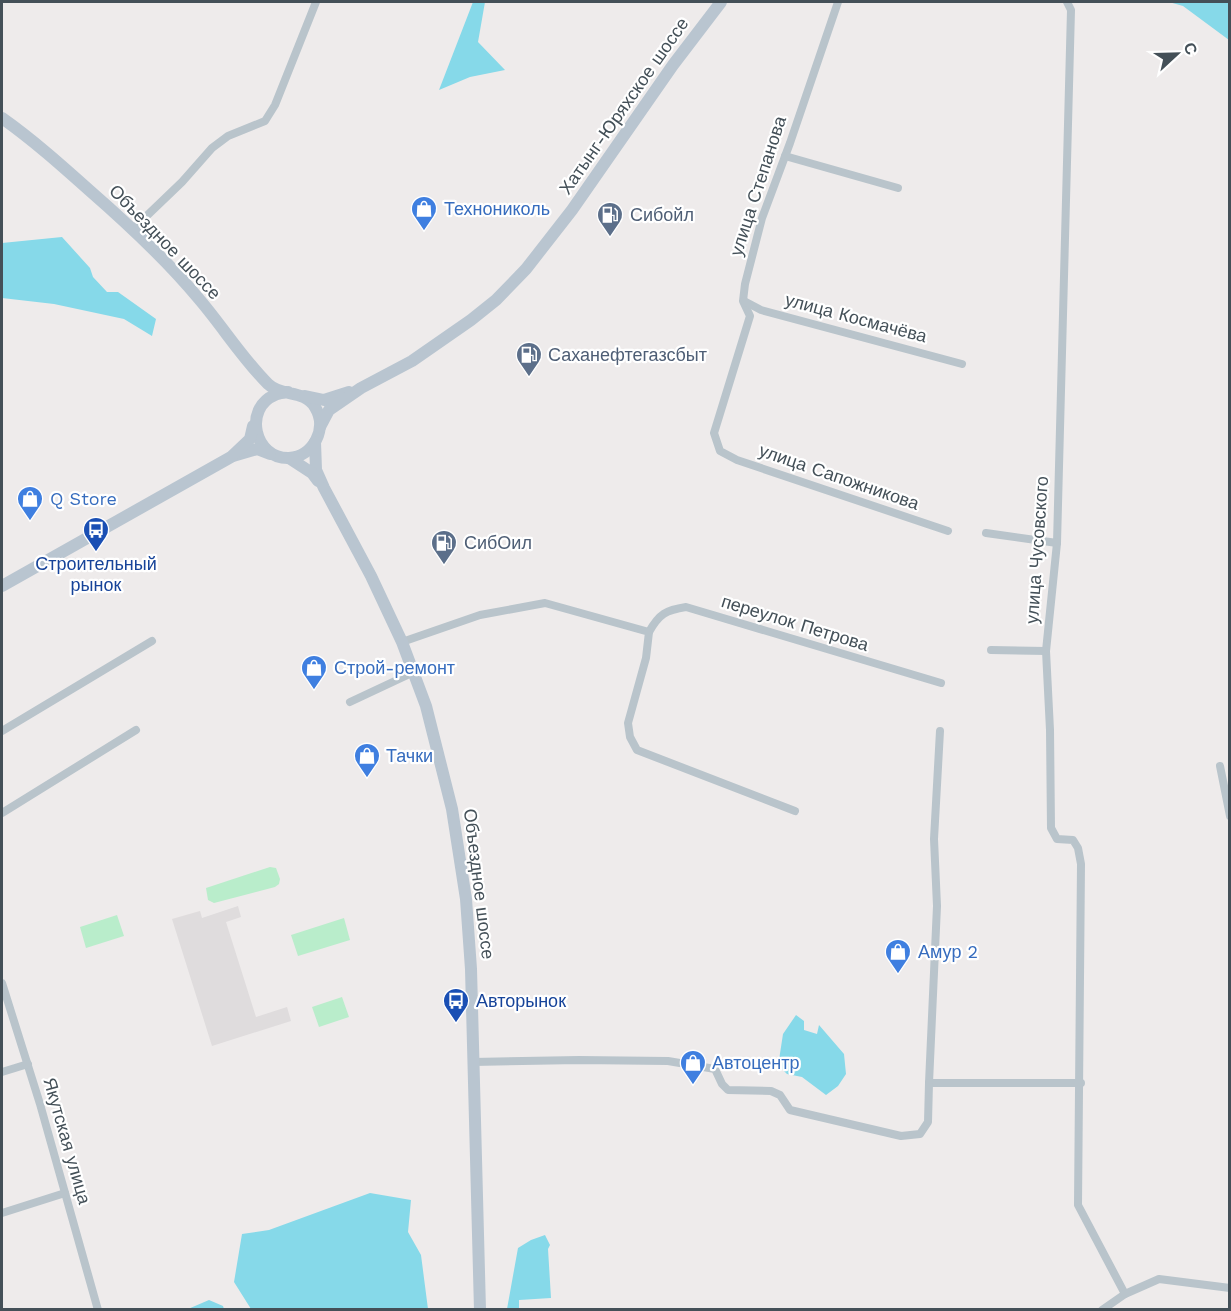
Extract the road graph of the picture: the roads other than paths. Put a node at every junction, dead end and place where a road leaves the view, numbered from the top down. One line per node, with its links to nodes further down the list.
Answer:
1 (316, 2): 8 (street)
2 (721, 2): 12 (main road, Хатынг-Юряхское шоссе)
3 (838, 2): 6 (street, улица Степанова)
4 (1067, 2): 24 (street, улица Чусовского)
5 (2, 118): 8 (main road, Объездное шоссе)
6 (785, 156): 7 (street); 9 (street, улица Степанова)
7 (898, 188)
8 (133, 229): 11 (main road, Объездное шоссе)
9 (743, 301): 10 (street, улица Космачёва); 18 (street, улица Степанова)
10 (962, 364)
11 (255, 369): 13 (main road, Объездное шоссе); 15 (main road)
12 (362, 388): 14 (main road, Хатынг-Юряхское шоссе); 16 (main road, Хатынг-Юряхское шоссе)
13 (288, 392): 14 (main road); 15 (main road)
14 (302, 395): 16 (main road)
15 (255, 418): 19 (main road); 20 (main road)
16 (320, 427): 17 (main road)
17 (315, 442): 20 (main road); 21 (main road, Объездное шоссе)
18 (720, 451): 22 (street, улица Сапожникова)
19 (231, 457): 20 (main road); 25 (main road)
20 (284, 457): 21 (main road, Объездное шоссе)
21 (324, 488): 28 (main road, Объездное шоссе)
22 (948, 531)
23 (986, 533): 24 (street)
24 (1057, 543): 30 (street, улица Чусовского)
25 (2, 586)
26 (649, 632): 28 (street); 32 (street, переулок Петрова); 38 (street)
27 (152, 641): 35 (street)
28 (402, 642): 31 (main road, Объездное шоссе)
29 (991, 650): 30 (street)
30 (1046, 651): 46 (street, улица Чусовского)
31 (414, 672): 33 (street); 42 (main road, Объездное шоссе)
32 (941, 683)
33 (350, 702)
34 (136, 730): 39 (street)
35 (2, 731)
36 (940, 731): 45 (street)
37 (1220, 766): 40 (street)
38 (795, 811)
39 (2, 813)
40 (1230, 816)
41 (2, 983): 43 (street, Якутская улица)
42 (473, 1062): 45 (street); 52 (main road, Объездное шоссе)
43 (28, 1064): 44 (street); 47 (street, Якутская улица)
44 (2, 1072)
45 (929, 1083): 46 (street)
46 (1081, 1083): 50 (street, улица Чусовского)
47 (65, 1193): 48 (street); 51 (street, Якутская улица)
48 (2, 1213)
49 (1230, 1288): 50 (street)
50 (1125, 1294): 53 (street)
51 (98, 1310)
52 (480, 1310)
53 (1102, 1310)

